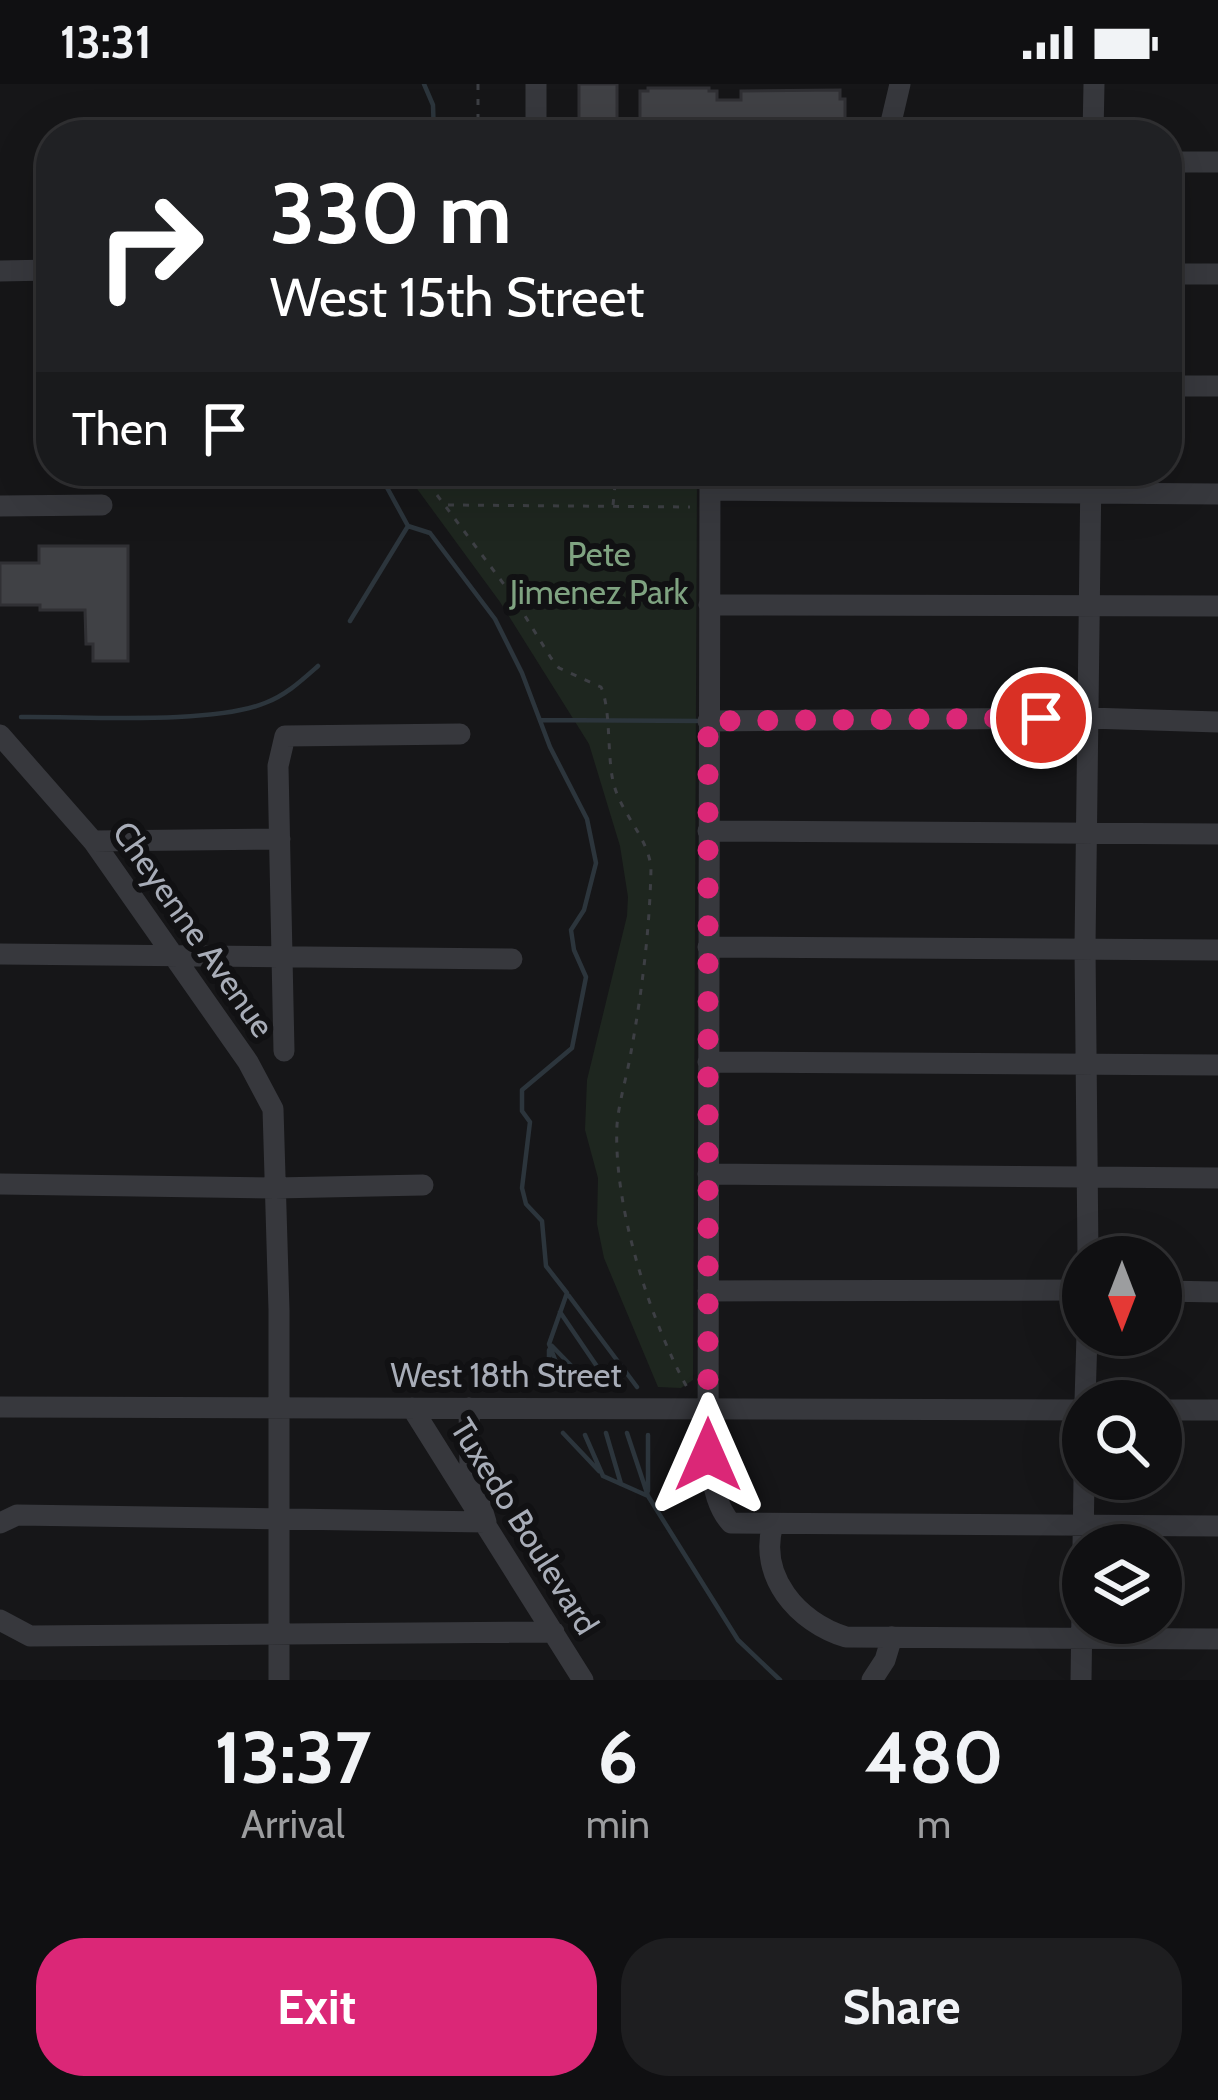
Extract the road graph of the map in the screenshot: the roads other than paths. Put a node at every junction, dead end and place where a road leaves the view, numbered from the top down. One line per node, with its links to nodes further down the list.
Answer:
1 (536, 84): 4 (street)
2 (901, 84): 5 (street)
3 (1094, 84): 6 (street)
4 (536, 120)
5 (892, 120)
6 (1093, 120)
7 (1182, 162): 8 (street)
8 (1218, 162)
9 (36, 270): 10 (street)
10 (0, 271)
11 (1182, 274): 12 (street)
12 (1218, 274)
13 (1182, 386): 14 (street)
14 (1218, 386)
15 (879, 486): 18 (street)
16 (1090, 486): 22 (street)
17 (1139, 486): 19 (street)
18 (710, 490): 23 (street)
19 (1218, 494)
20 (102, 505): 21 (street)
21 (0, 506)
22 (1090, 604): 23 (street); 24 (street); 25 (street)
23 (709, 605): 26 (street)
24 (1218, 606)
25 (1089, 718): 26 (street); 27 (street); 31 (street)
26 (708, 721): 30 (street)
27 (1218, 722)
28 (460, 734): 33 (street)
29 (0, 735): 34 (street, Cheyenne Avenue)
30 (708, 831): 31 (street); 35 (street)
31 (1087, 832): 32 (street); 36 (street)
32 (1218, 834)
33 (280, 839): 34 (street); 39 (street)
34 (93, 841): 40 (street, Cheyenne Avenue)
35 (708, 947): 36 (street); 43 (street)
36 (1085, 947): 37 (street); 44 (street)
37 (1218, 950)
38 (0, 954): 40 (street)
39 (282, 954): 40 (street); 41 (street); 42 (street)
40 (174, 957): 51 (street, Cheyenne Avenue)
41 (512, 959)
42 (284, 1052)
43 (708, 1062): 44 (street); 46 (street)
44 (1088, 1064): 45 (street); 47 (street)
45 (1218, 1065)
46 (708, 1174): 47 (street); 54 (street)
47 (1090, 1175): 48 (street); 52 (street)
48 (1218, 1178)
49 (0, 1184): 51 (street)
50 (423, 1185): 51 (street)
51 (275, 1188): 59 (street, Cheyenne Avenue)
52 (1089, 1236)
53 (1062, 1290): 54 (street)
54 (708, 1291): 62 (street)
55 (1182, 1291): 56 (street)
56 (1218, 1292)
57 (1062, 1405): 62 (street, West 18th Street)
58 (0, 1407): 59 (street, West 18th Street)
59 (278, 1408): 60 (street, West 18th Street); 65 (street, Cheyenne Avenue)
60 (412, 1408): 61 (street, West 18th Street); 66 (street, Tuxedo Boulevard)
61 (469, 1408): 62 (street, West 18th Street); 66 (street)
62 (703, 1409): 68 (street)
63 (1182, 1410): 64 (street)
64 (1218, 1410)
65 (278, 1518): 66 (street); 67 (street); 74 (street, Cheyenne Avenue)
66 (486, 1522): 73 (street, Tuxedo Boulevard)
67 (0, 1523)
68 (773, 1524): 71 (street); 75 (street)
69 (1182, 1526): 70 (street)
70 (1218, 1526)
71 (1062, 1527)
72 (0, 1620): 74 (street)
73 (554, 1632): 74 (street); 81 (street, Tuxedo Boulevard)
74 (279, 1633): 80 (street, Cheyenne Avenue)
75 (892, 1637): 76 (street); 82 (street)
76 (1062, 1638)
77 (1182, 1639): 78 (street)
78 (1218, 1639)
79 (1081, 1644): 83 (street)
80 (279, 1680)
81 (583, 1680)
82 (872, 1680)
83 (1081, 1680)

